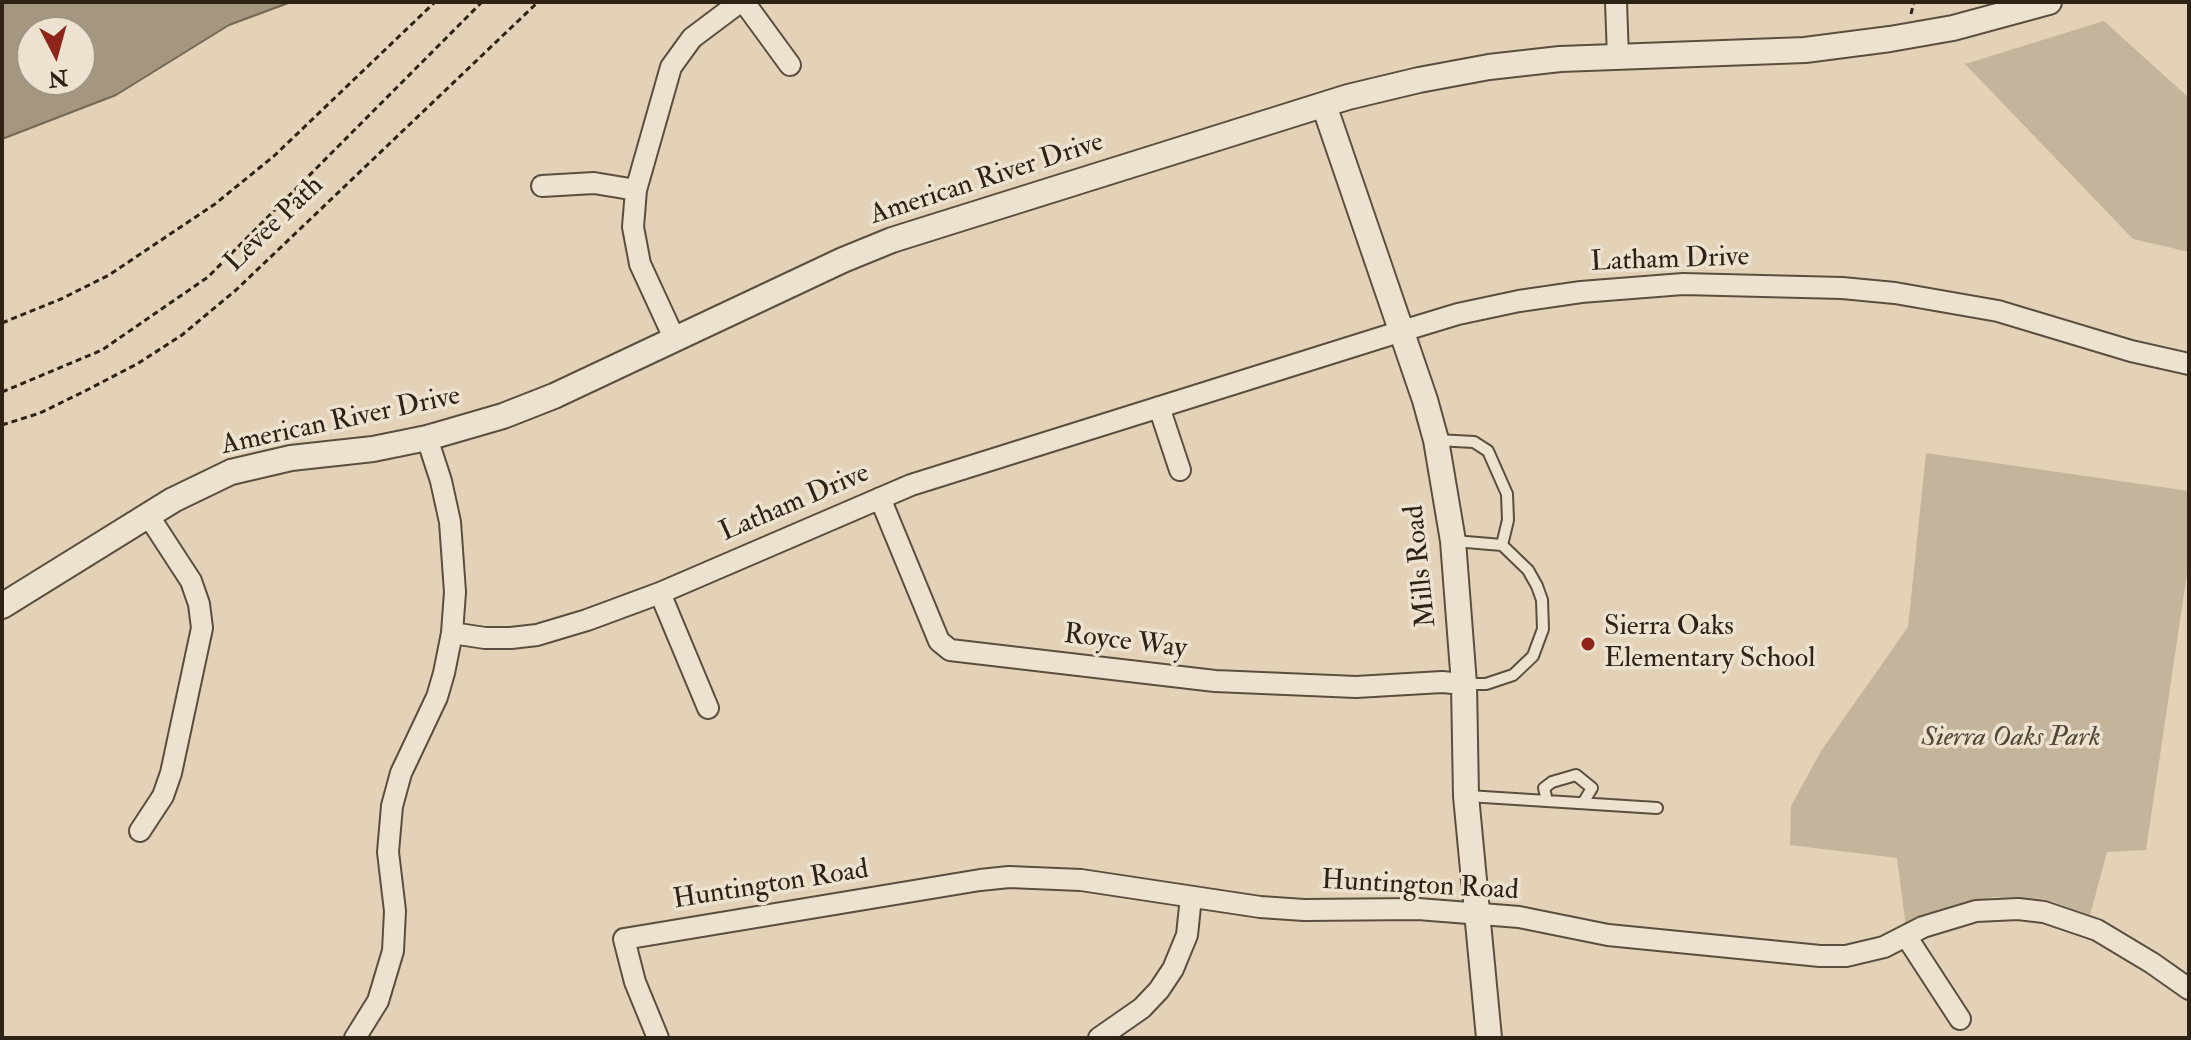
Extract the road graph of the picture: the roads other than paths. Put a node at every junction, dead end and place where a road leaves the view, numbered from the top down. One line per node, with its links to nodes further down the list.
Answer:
1 (742, 2): 5 (street); 8 (street)
2 (1616, 2): 4 (street)
3 (2049, 2): 4 (street, American River Drive)
4 (1618, 57): 6 (street, American River Drive)
5 (790, 65)
6 (1324, 105): 9 (street, Mills Road); 10 (street, American River Drive)
7 (542, 186): 8 (street)
8 (636, 190): 10 (street)
9 (1402, 331): 11 (street, Latham Drive); 12 (street, Latham Drive); 14 (street, Mills Road)
10 (675, 340): 13 (street, American River Drive)
11 (2189, 364)
12 (1159, 407): 15 (street); 16 (street, Latham Drive)
13 (427, 438): 17 (street, American River Drive); 22 (street)
14 (1436, 440): 18 (street, Mills Road); 19 (lane)
15 (1180, 470)
16 (880, 498): 20 (street, Latham Drive); 23 (street, Royce Way)
17 (148, 515): 21 (street, American River Drive); 29 (street)
18 (1453, 541): 19 (lane); 23 (street, Mills Road)
19 (1502, 545): 23 (lane)
20 (660, 593): 22 (street, Latham Drive); 24 (street)
21 (2, 606)
22 (452, 633): 35 (street)
23 (1464, 684): 25 (street, Mills Road)
24 (708, 708)
25 (1466, 796): 26 (lane); 31 (street, Mills Road)
26 (1547, 801): 27 (lane); 27 (lane)
27 (1583, 803): 28 (lane)
28 (1657, 808)
29 (140, 831)
30 (1191, 897): 31 (street, Huntington Road); 36 (street, Huntington Road); 37 (street)
31 (1477, 914): 32 (street, Huntington Road); 38 (street, Mills Road)
32 (1906, 936): 33 (street, Huntington Road); 34 (street)
33 (2189, 989)
34 (1960, 1019)
35 (355, 1038)
36 (658, 1038)
37 (1099, 1038)
38 (1489, 1038)

